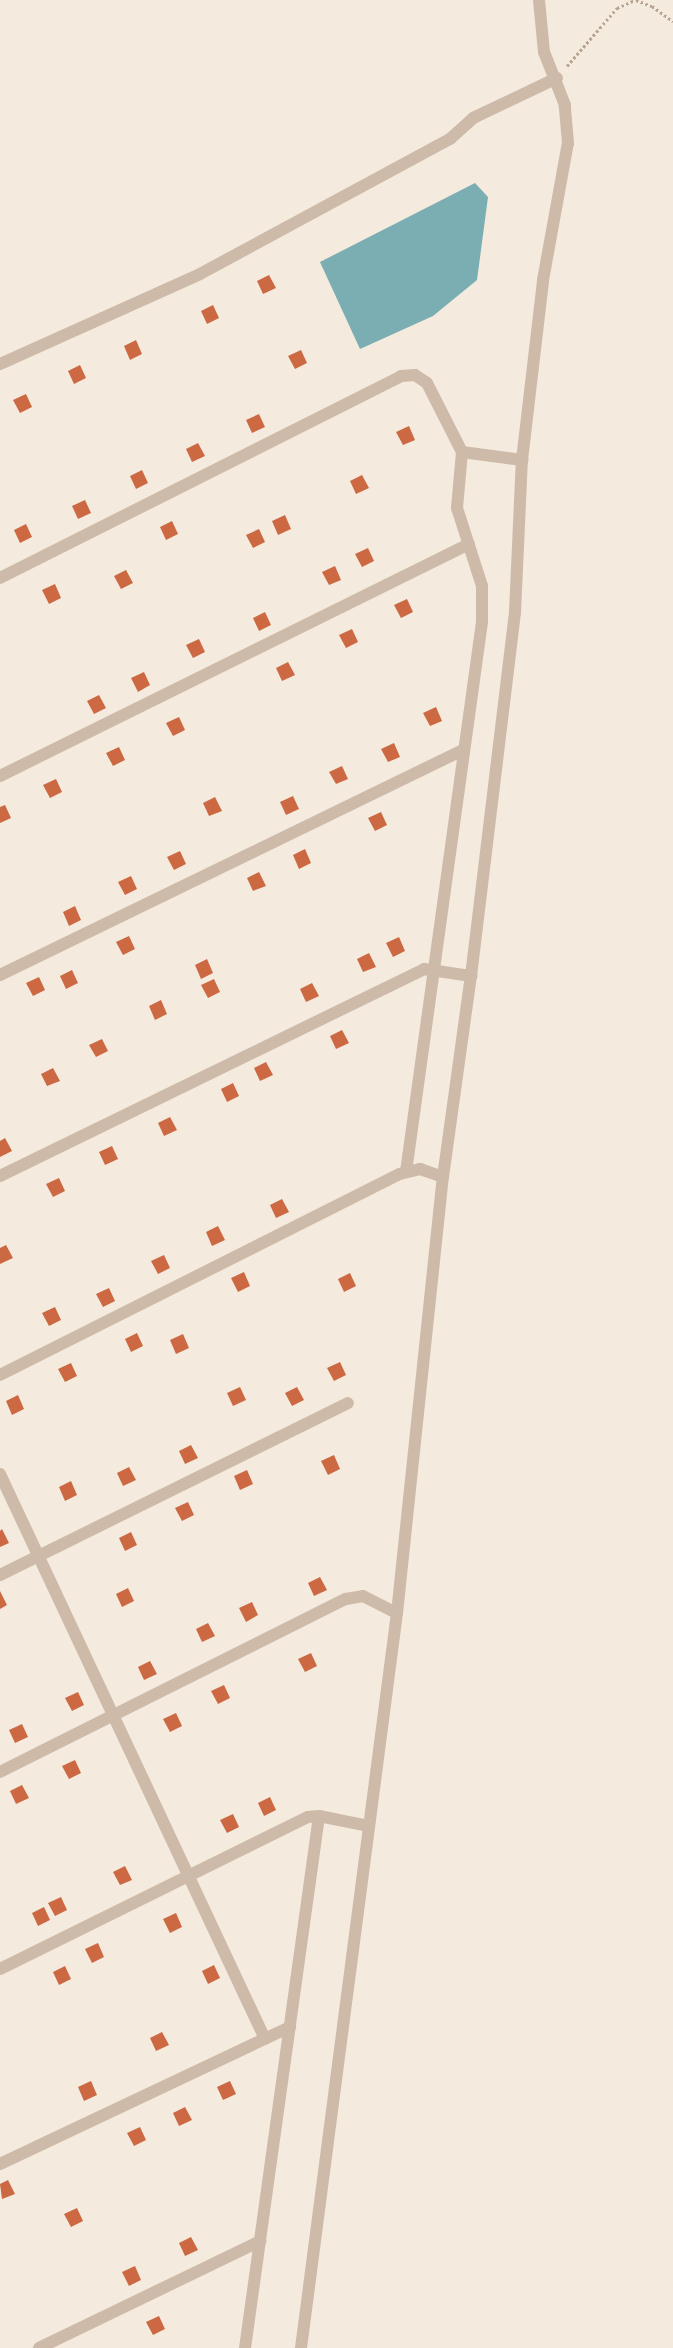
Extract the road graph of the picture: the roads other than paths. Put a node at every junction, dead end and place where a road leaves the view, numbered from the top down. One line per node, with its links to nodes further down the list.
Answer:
1 (538, 0): 2 (lane)
2 (557, 78): 3 (lane); 5 (lane)
3 (0, 364)
4 (462, 452): 5 (lane); 6 (lane); 7 (lane)
5 (522, 460): 12 (lane)
6 (469, 544): 8 (lane); 9 (lane)
7 (0, 578)
8 (463, 750): 10 (lane); 11 (lane)
9 (0, 776)
10 (434, 970): 12 (lane); 13 (lane); 14 (lane)
11 (0, 975)
12 (472, 976): 15 (lane)
13 (406, 1172): 15 (lane); 16 (lane)
14 (0, 1176)
15 (443, 1178): 21 (lane)
16 (0, 1375)
17 (348, 1403): 19 (lane)
18 (0, 1474): 19 (lane)
19 (38, 1556): 20 (lane); 22 (lane)
20 (0, 1575)
21 (397, 1613): 22 (lane); 25 (lane)
22 (113, 1715): 23 (lane); 26 (lane)
23 (0, 1772)
24 (320, 1816): 25 (lane); 26 (lane); 28 (lane)
25 (368, 1826): 34 (lane)
26 (188, 1876): 27 (lane); 29 (lane)
27 (0, 1969)
28 (290, 2027): 29 (lane); 31 (lane)
29 (265, 2039): 30 (lane)
30 (0, 2164)
31 (260, 2241): 32 (lane); 33 (lane)
32 (39, 2348)
33 (245, 2348)
34 (301, 2348)

